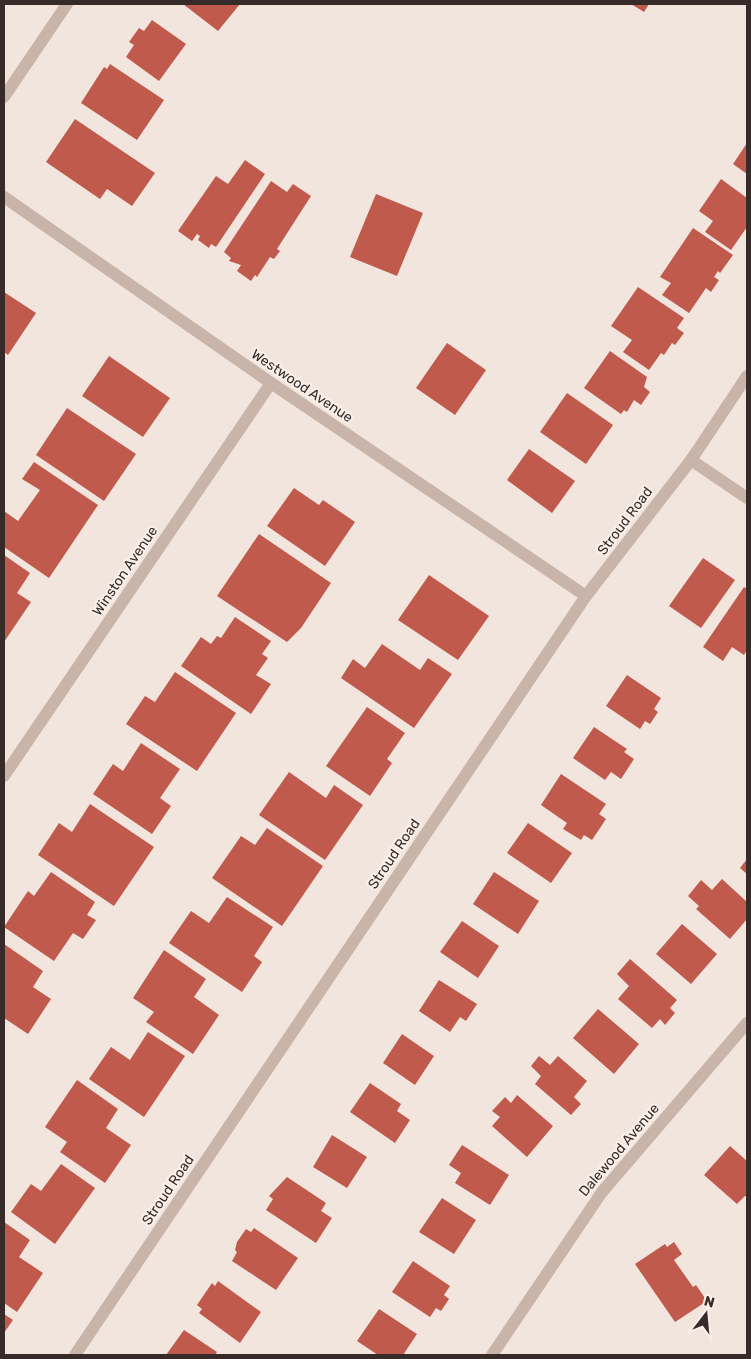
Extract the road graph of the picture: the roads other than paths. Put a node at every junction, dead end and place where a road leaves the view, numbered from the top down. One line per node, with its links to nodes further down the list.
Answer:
1 (67, 4): 2 (street)
2 (4, 97)
3 (4, 198): 5 (street, Westwood Avenue)
4 (747, 376): 6 (street, Stroud Road)
5 (271, 383): 8 (street, Westwood Avenue); 9 (street, Winston Avenue)
6 (690, 460): 7 (street); 8 (street, Stroud Road)
7 (747, 498)
8 (586, 596): 11 (street, Stroud Road)
9 (4, 776)
10 (747, 1022): 12 (street, Dalewood Avenue)
11 (75, 1355)
12 (492, 1355)

